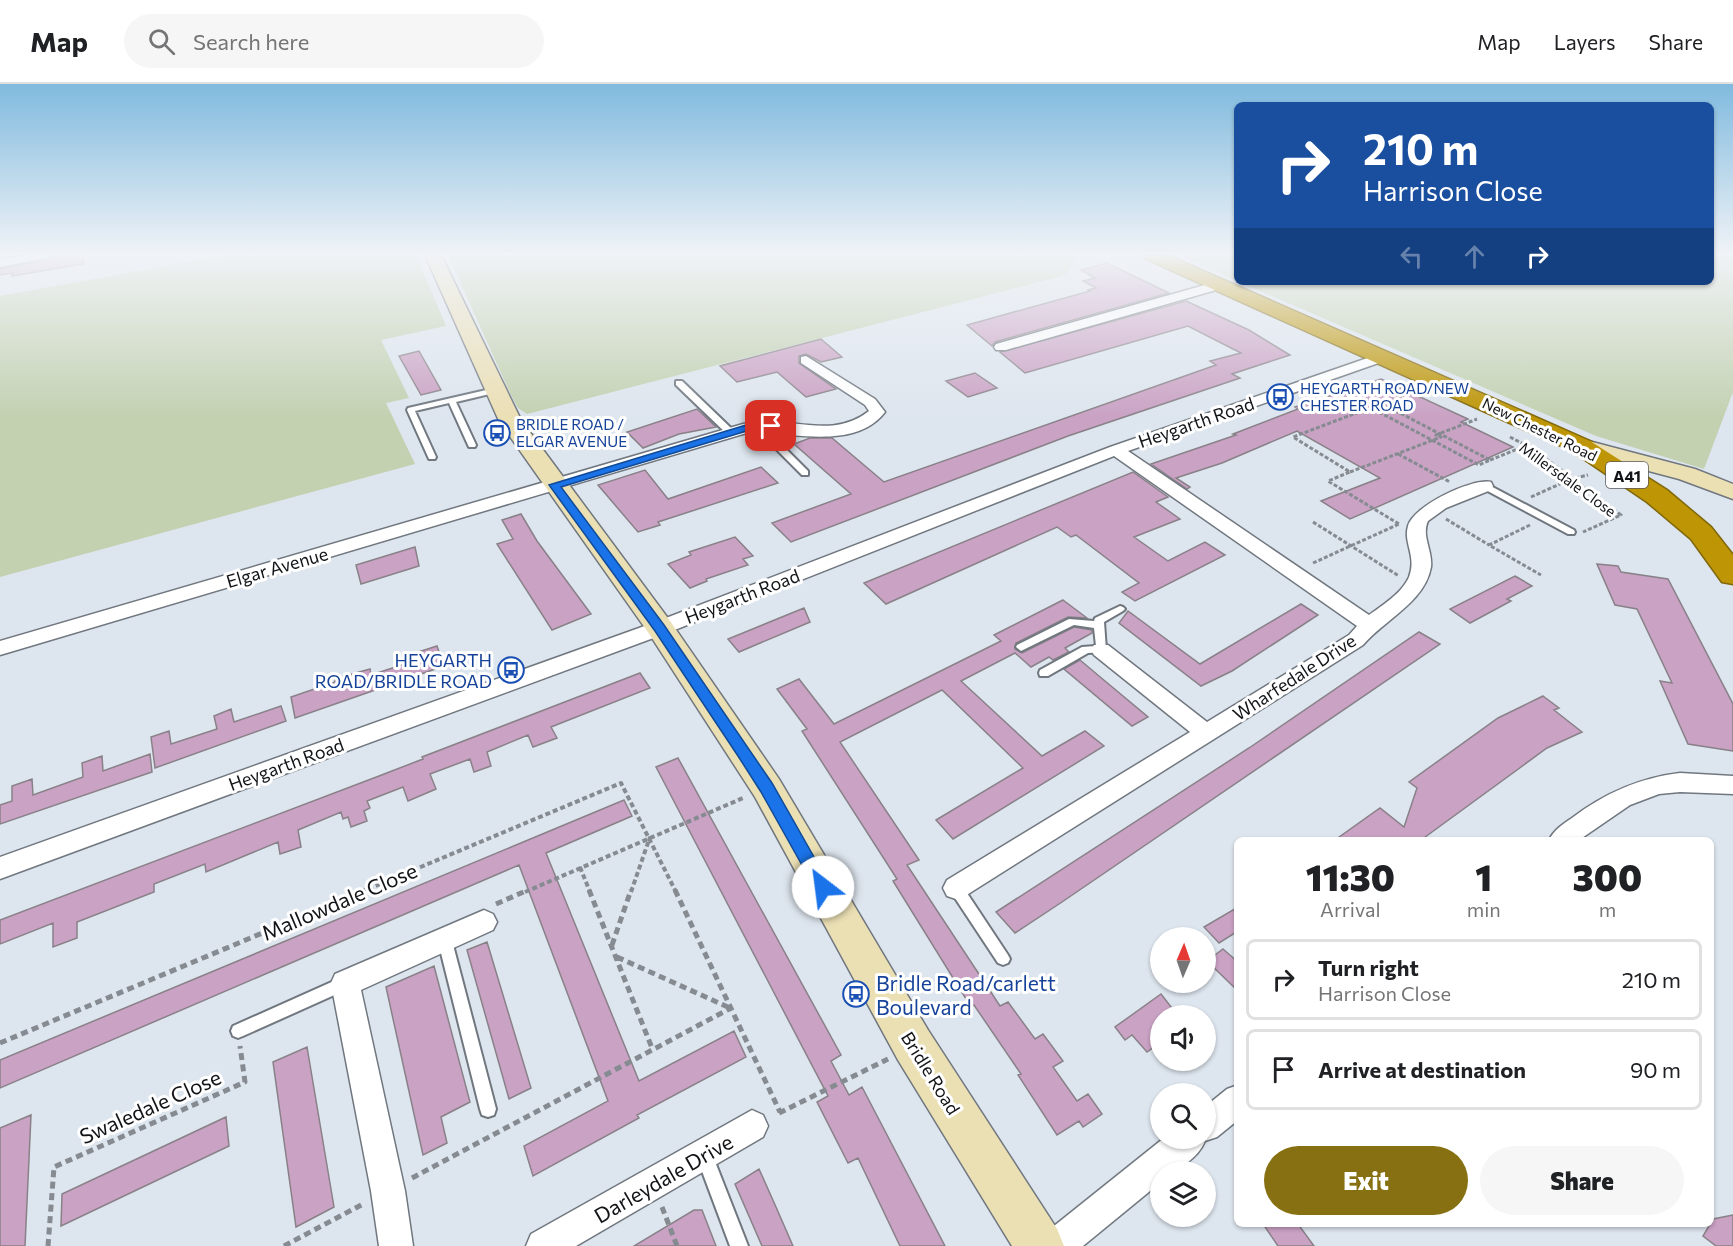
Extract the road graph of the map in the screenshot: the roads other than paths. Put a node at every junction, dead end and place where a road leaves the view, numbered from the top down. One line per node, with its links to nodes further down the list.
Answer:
1 (459, 309): 8 (street, Bridle Road)
2 (1134, 309): 4 (street)
3 (1275, 309): 5 (highway, New Chester Road / A41)
4 (1001, 347)
5 (1382, 357): 13 (highway, New Chester Road / A41); 14 (street, Heygarth Road)
6 (806, 360): 10 (street, Elgar Avenue)
7 (679, 383): 11 (lane)
8 (495, 390): 9 (lane); 18 (street, Bridle Road)
9 (451, 400): 12 (lane); 15 (lane)
10 (759, 427): 11 (street, Elgar Avenue); 17 (lane)
11 (731, 433): 18 (street, Elgar Avenue)
12 (472, 445)
13 (1581, 446): 16 (highway, New Chester Road / A41); 19 (street)
14 (1116, 450): 25 (street, Wharfedale Drive); 27 (street, Heygarth Road)
15 (432, 457)
16 (1621, 471): 19 (street); 21 (highway, New Chester Road / A41)
17 (806, 473)
18 (555, 485): 27 (street, Bridle Road); 29 (street, Elgar Avenue)
19 (1722, 488): 21 (street)
20 (1477, 489): 22 (lane); 25 (street)
21 (1671, 507): 23 (highway, New Chester Road / A41)
22 (1571, 532)
23 (1733, 575)
24 (1120, 609): 26 (lane)
25 (1369, 624): 32 (street, Wharfedale Drive)
26 (1098, 625): 28 (lane); 30 (lane)
27 (660, 628): 35 (street, Heygarth Road); 51 (street, Bridle Road)
28 (1021, 647)
29 (0, 648)
30 (1101, 650): 31 (lane); 32 (street)
31 (1044, 673)
32 (1206, 733): 36 (street, Wharfedale Drive)
33 (1733, 785): 34 (street)
34 (1565, 837)
35 (0, 868)
36 (956, 888): 39 (lane)
37 (484, 922): 38 (street)
38 (446, 941): 40 (street); 43 (lane)
39 (1003, 959)
40 (345, 983): 41 (lane); 48 (street)
41 (238, 1030)
42 (1234, 1103): 44 (street)
43 (488, 1109)
44 (1216, 1118)
45 (766, 1119): 47 (street, Darleydale Drive)
46 (1176, 1149): 52 (street)
47 (704, 1155): 49 (street, Darleydale Drive); 50 (lane)
48 (396, 1246)
49 (543, 1246)
50 (739, 1246)
51 (1040, 1246)
52 (1056, 1246)

